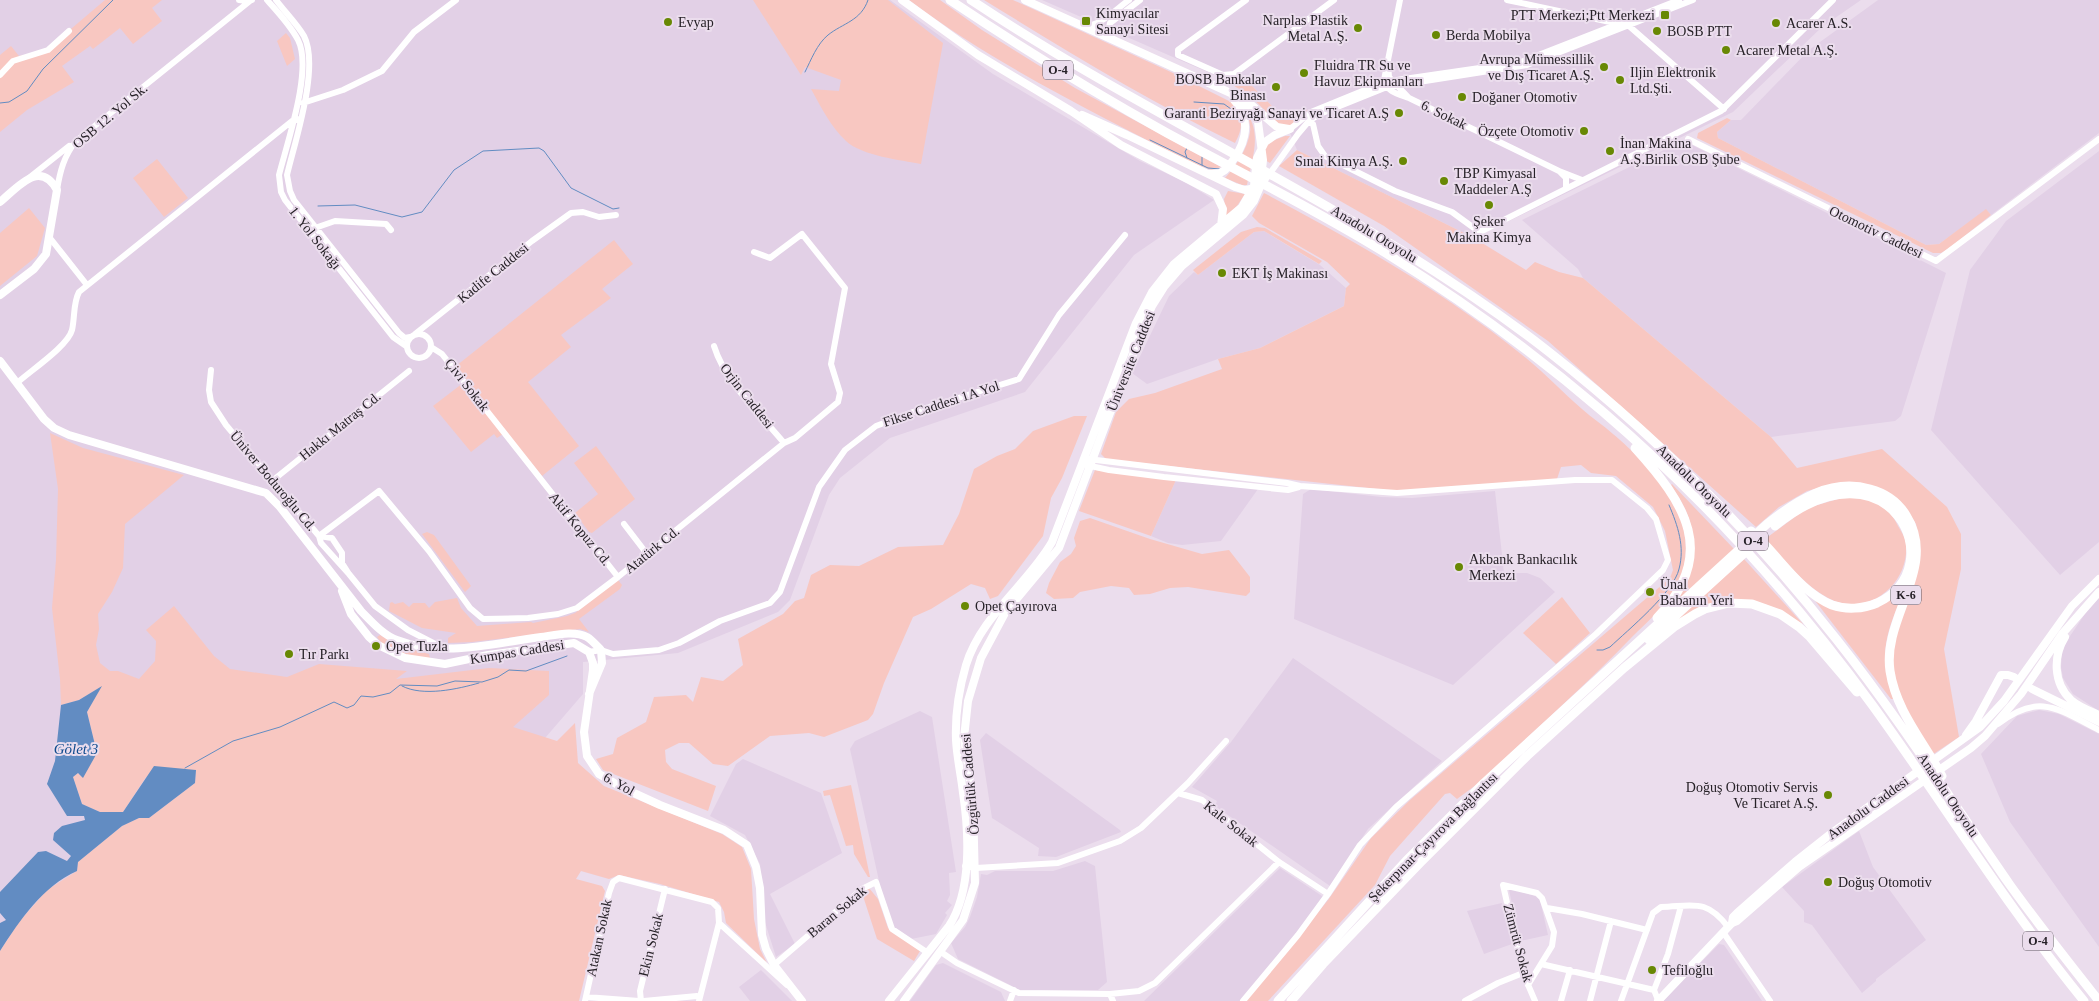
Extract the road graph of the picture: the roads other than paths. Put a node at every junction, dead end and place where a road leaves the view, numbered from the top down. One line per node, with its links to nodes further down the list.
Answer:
1 (239, 0): 2 (street); 19 (street)
2 (251, 0): 19 (street, OSB 12. Yol Sk.)
3 (267, 0): 30 (street, 1. Yol Sokağı)
4 (276, 0): 29 (street)
5 (456, 0): 29 (street)
6 (902, 0): 32 (main road)
7 (950, 0): 70 (highway, Anadolu Otoyolu / O-4)
8 (971, 0): 76 (highway, Anadolu Otoyolu / O-4)
9 (1025, 0): 21 (main road, Üniversite Caddesi)
10 (1140, 0): 18 (street)
11 (1246, 0): 12 (street)
12 (1334, 0)
13 (1400, 0): 27 (street)
14 (1507, 0): 20 (street)
15 (1679, 0): 22 (street)
16 (1693, 0): 22 (street)
17 (1833, 0): 31 (street)
18 (1125, 3): 21 (street); 25 (street)
19 (236, 13): 41 (street, OSB 12. Yol Sk.)
20 (1602, 20): 22 (street); 23 (street)
21 (1076, 24): 25 (main road, Üniversite Caddesi)
22 (1624, 25): 23 (street); 27 (street); 31 (street)
23 (1608, 28): 27 (street)
24 (69, 31): 26 (street)
25 (1115, 41): 28 (main road, Üniversite Caddesi)
26 (0, 75)
27 (1390, 84): 33 (street); 44 (street, 6. Sokak)
28 (1216, 85): 37 (main road); 42 (main road, Üniversite Caddesi); 46 (main road)
29 (304, 103): 30 (street); 34 (street)
30 (296, 104): 35 (street, 1. Yol Sokağı)
31 (1724, 109): 48 (street)
32 (1071, 111): 46 (main road); 54 (main road)
33 (1316, 113): 36 (street); 37 (street); 38 (street)
34 (300, 119): 35 (street); 55 (street)
35 (292, 121): 60 (street); 63 (street, 1. Yol Sokağı)
36 (1308, 122): 38 (street); 50 (street)
37 (1290, 129): 42 (main road)
38 (1316, 132): 49 (street)
39 (1688, 139): 40 (street, Otomotiv Caddesi)
40 (2099, 139)
41 (76, 141): 43 (street); 45 (street, OSB 12. Yol Sk.)
42 (1262, 146): 50 (main road, Üniversite Caddesi)
43 (52, 158): 45 (street); 47 (street)
44 (1559, 171): 48 (street, 6. Sokak); 49 (street)
45 (60, 173): 51 (street, OSB 12. Yol Sk.)
46 (1205, 173): 50 (main road)
47 (28, 179): 51 (main road); 52 (main road)
48 (1582, 180): 49 (street)
49 (1566, 187)
50 (1256, 188): 54 (main road, Üniversite Caddesi); 73 (main road, Üniversite Caddesi)
51 (58, 190): 58 (main road, OSB 12. Yol Sk.)
52 (0, 202)
53 (616, 214): 62 (street, Kadife Caddesi)
54 (1221, 226): 72 (main road, Üniversite Caddesi)
55 (315, 228): 56 (street); 62 (street)
56 (391, 230)
57 (1125, 235): 92 (street, Fikse Caddesi 1A Yol)
58 (50, 238): 60 (street); 61 (main road, OSB 12. Yol Sk.)
59 (754, 252): 71 (street, Atatürk Cd.)
60 (87, 285): 69 (street)
61 (0, 295)
62 (413, 336): 63 (street); 65 (street)
63 (406, 346): 65 (street)
64 (714, 346): 71 (street, Orjin Caddesi)
65 (431, 347): 75 (street, Çivi Sokak)
66 (0, 360): 69 (main road)
67 (211, 370): 74 (street, Üniver Boduroğlu Cd.)
68 (409, 371): 74 (street, Hakkı Matraş Cd.)
69 (16, 383): 85 (main road)
70 (1605, 413): 97 (highway); 100 (highway, Anadolu Otoyolu / O-4)
71 (784, 443): 80 (street, Atatürk Cd.)
72 (1083, 461): 73 (street); 111 (main road, Özgürlük Caddesi)
73 (1092, 463): 112 (main road, Özgürlük Caddesi); 114 (street)
74 (272, 481): 79 (street, Üniver Boduroğlu Cd.)
75 (541, 482): 83 (street, Akif Kopuz Cd.)
76 (1724, 509): 78 (highway, K-6); 109 (highway, Anadolu Otoyolu / O-4)
77 (624, 524): 80 (street)
78 (1769, 527): 81 (highway, K-6); 109 (highway, K-6)
79 (319, 536): 82 (street); 82 (street); 83 (street, Atatürk Cd.)
80 (647, 554): 83 (street, Atatürk Cd.)
81 (1733, 559): 97 (highway, K-6); 102 (highway, K-6)
82 (349, 574): 85 (street); 90 (street)
83 (618, 577)
84 (2099, 579): 107 (main road, Anadolu Caddesi)
85 (340, 583): 88 (main road, Kumpas Caddesi); 89 (main road, Kumpas Caddesi)
86 (2099, 592): 87 (main road, Anadolu Caddesi)
87 (2080, 612): 101 (main road); 104 (main road, Anadolu Caddesi)
88 (376, 626): 89 (street); 90 (main road, Kumpas Caddesi)
89 (370, 637): 95 (main road, Kumpas Caddesi)
90 (434, 645): 91 (main road, Kumpas Caddesi); 95 (main road)
91 (449, 649): 92 (main road, Kumpas Caddesi); 94 (main road)
92 (601, 650): 93 (street, Fikse Caddesi 1A Yol); 99 (main road)
93 (589, 652): 94 (main road, Kumpas Caddesi); 99 (main road)
94 (456, 662): 95 (main road, Kumpas Caddesi)
95 (434, 663)
96 (2014, 677): 107 (main road)
97 (1595, 680): 142 (highway, Şekerpınar-Çayırova Bağlantısı)
98 (2032, 689): 103 (main road)
99 (589, 694): 124 (main road, 6. Yol)
100 (1871, 703): 102 (highway); 151 (highway, Anadolu Otoyolu / O-4)
101 (2099, 715)
102 (1564, 722): 143 (highway, Şekerpınar-Çayırova Bağlantısı)
103 (2099, 722)
104 (1993, 728): 105 (street); 119 (main road, Anadolu Caddesi)
105 (2099, 730)
106 (1226, 740): 108 (street)
107 (1960, 743): 119 (main road, Anadolu Caddesi)
108 (1178, 793): 110 (street, Kale Sokak); 112 (street)
109 (1963, 816): 152 (highway, Anadolu Otoyolu / O-4)
110 (1279, 862): 114 (street, Kale Sokak); 132 (street)
111 (965, 866): 112 (street); 122 (main road, Özgürlük Caddesi)
112 (976, 868): 121 (main road, Özgürlük Caddesi)
113 (665, 889): 118 (street); 133 (street, Atakan Sokak); 136 (street, Ekin Sokak)
114 (1328, 894): 141 (street)
115 (1681, 906): 119 (street); 120 (street); 131 (street)
116 (1547, 908): 117 (street); 123 (street); 126 (street, Zümrüt Sokak)
117 (1611, 921): 120 (street); 127 (street)
118 (719, 922): 134 (street); 135 (street)
119 (1727, 927): 149 (main road, Anadolu Caddesi); 150 (street)
120 (1647, 930): 128 (street)
121 (941, 952): 130 (street); 138 (main road, Özgürlük Caddesi)
122 (928, 953): 124 (street, Baran Sokak); 137 (main road, Özgürlük Caddesi)
123 (1541, 964): 125 (street); 129 (street)
124 (774, 965): 135 (main road, 6. Yol)
125 (1570, 970): 127 (street); 146 (street)
126 (1523, 973): 129 (street, Zümrüt Sokak); 144 (street)
127 (1597, 977): 128 (street); 147 (street)
128 (1626, 983): 131 (street); 148 (street)
129 (1528, 985): 145 (street, Zümrüt Sokak)
130 (1014, 990): 132 (street); 139 (street)
131 (1654, 990): 149 (street)
132 (1110, 994): 140 (street)
133 (585, 999): 136 (street)
134 (700, 999): 136 (street)
135 (802, 999)
136 (642, 1001)
137 (889, 1001)
138 (904, 1001)
139 (1010, 1001)
140 (1113, 1001)
141 (1243, 1001)
142 (1278, 1001)
143 (1291, 1001)
144 (1465, 1001)
145 (1535, 1001)
146 (1560, 1001)
147 (1590, 1001)
148 (1621, 1001)
149 (1658, 1001)
150 (1770, 1001)
151 (2084, 1001)
152 (2099, 1001)

